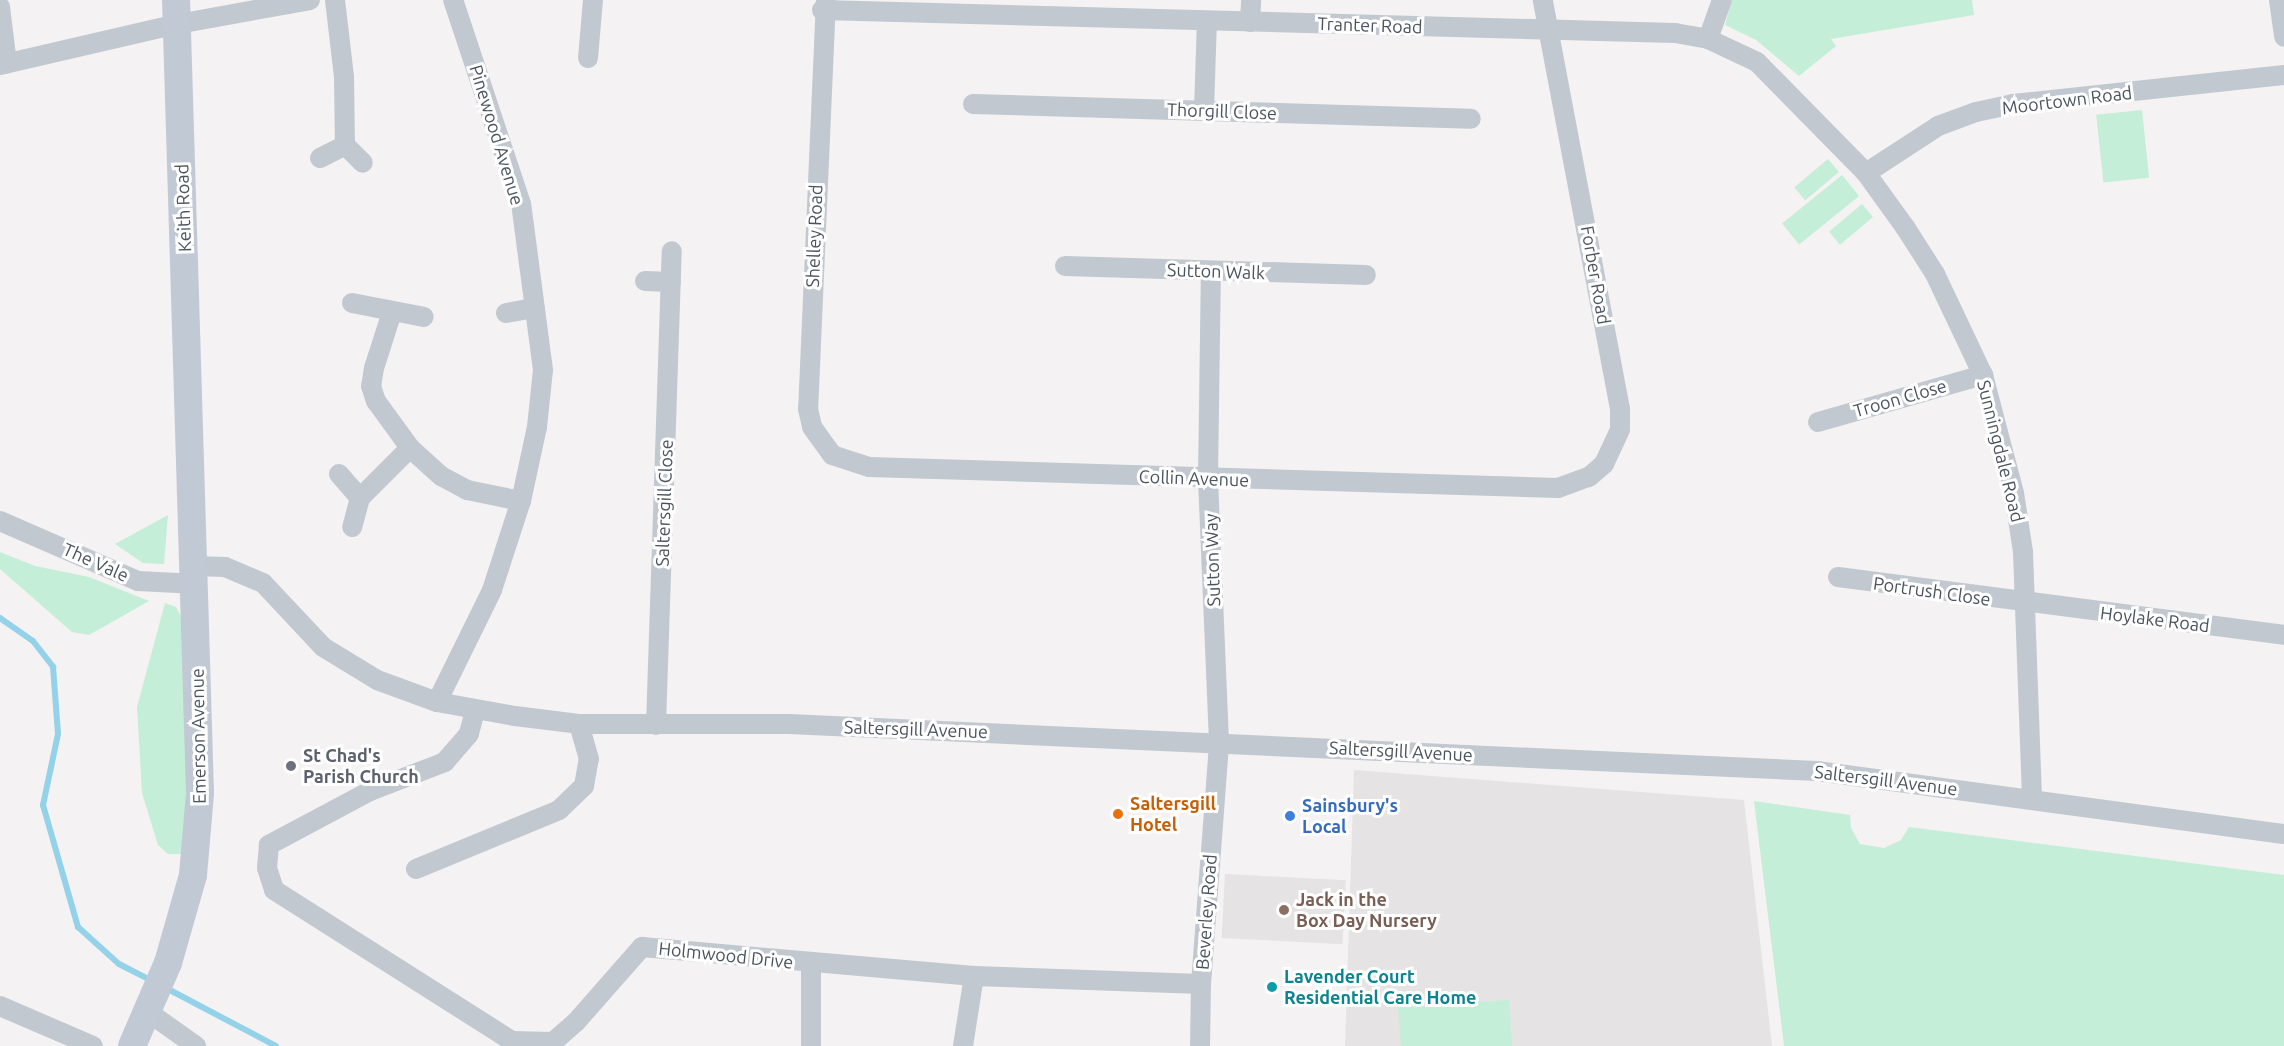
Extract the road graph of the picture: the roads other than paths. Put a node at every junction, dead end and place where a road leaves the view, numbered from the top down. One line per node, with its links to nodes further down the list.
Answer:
1 (310, 0): 11 (street)
2 (335, 0): 23 (street)
3 (453, 0): 34 (street, Pinewood Avenue)
4 (593, 0): 17 (street)
5 (1251, 0): 13 (street)
6 (1543, 0): 14 (street, Forber Road)
7 (1722, 0): 16 (street)
8 (2279, 0): 15 (street)
9 (824, 5): 12 (street, Tranter Road); 42 (street, Shelley Road)
10 (0, 7): 18 (street)
11 (177, 12): 18 (street); 39 (street, Keith Road)
12 (1207, 21): 13 (street, Tranter Road); 21 (street)
13 (1250, 22): 14 (street, Tranter Road)
14 (1551, 30): 16 (street, Tranter Road); 45 (street, Forber Road)
15 (2284, 37)
16 (1708, 39): 26 (street, Tranter Road)
17 (588, 58)
18 (4, 64)
19 (2284, 75): 26 (street, Moortown Road)
20 (972, 104): 21 (street, Thorgill Close)
21 (1204, 110): 22 (street, Thorgill Close)
22 (1471, 119)
23 (345, 145): 24 (street); 25 (street)
24 (320, 158)
25 (363, 163)
26 (1866, 173): 38 (street, Sunningdale Road)
27 (672, 251): 32 (street, Saltersgill Close)
28 (1065, 266): 29 (street, Sutton Walk)
29 (1211, 271): 30 (street, Sutton Walk); 44 (street, Sutton Way)
30 (1366, 275)
31 (645, 281): 32 (street)
32 (671, 282): 57 (street, Saltersgill Close)
33 (352, 303): 35 (street)
34 (535, 308): 36 (street); 47 (street, Pinewood Avenue)
35 (392, 312): 37 (street); 41 (street)
36 (506, 313)
37 (424, 316)
38 (1983, 375): 40 (street, Troon Close); 52 (street, Sunningdale Road)
39 (188, 416): 50 (street, Emerson Avenue)
40 (1818, 422)
41 (410, 448): 46 (street); 47 (street)
42 (832, 454): 44 (street, Collin Avenue)
43 (339, 474): 46 (street)
44 (1208, 478): 45 (street, Collin Avenue); 58 (street, Sutton Way)
45 (1558, 488)
46 (360, 498): 49 (street)
47 (521, 501): 54 (street, Pinewood Avenue)
48 (0, 521): 50 (street, The Vale)
49 (352, 526)
50 (195, 575): 54 (street, The Vale); 65 (street, Emerson Avenue)
51 (1838, 578): 52 (street, Portrush Close)
52 (2027, 604): 53 (street, Hoylake Road); 59 (street, Sunningdale Road)
53 (2284, 635)
54 (437, 702): 55 (street, Saltersgill Avenue)
55 (475, 711): 56 (street, Saltersgill Avenue); 62 (street, Holmwood Drive)
56 (579, 724): 57 (street, Saltersgill Avenue); 61 (street)
57 (656, 725): 58 (street, Saltersgill Avenue)
58 (1219, 742): 59 (street, Saltersgill Avenue); 64 (street, Beverley Road)
59 (2032, 798): 60 (street, Saltersgill Avenue)
60 (2284, 834)
61 (416, 869)
62 (811, 963): 63 (street, Holmwood Drive); 70 (street)
63 (974, 976): 64 (street, Holmwood Drive); 71 (street)
64 (1200, 984): 72 (street, Beverley Road)
65 (152, 1004): 68 (street, Emerson Avenue); 69 (street)
66 (0, 1006): 67 (street)
67 (93, 1046)
68 (132, 1046)
69 (196, 1046)
70 (811, 1046)
71 (963, 1046)
72 (1200, 1046)

